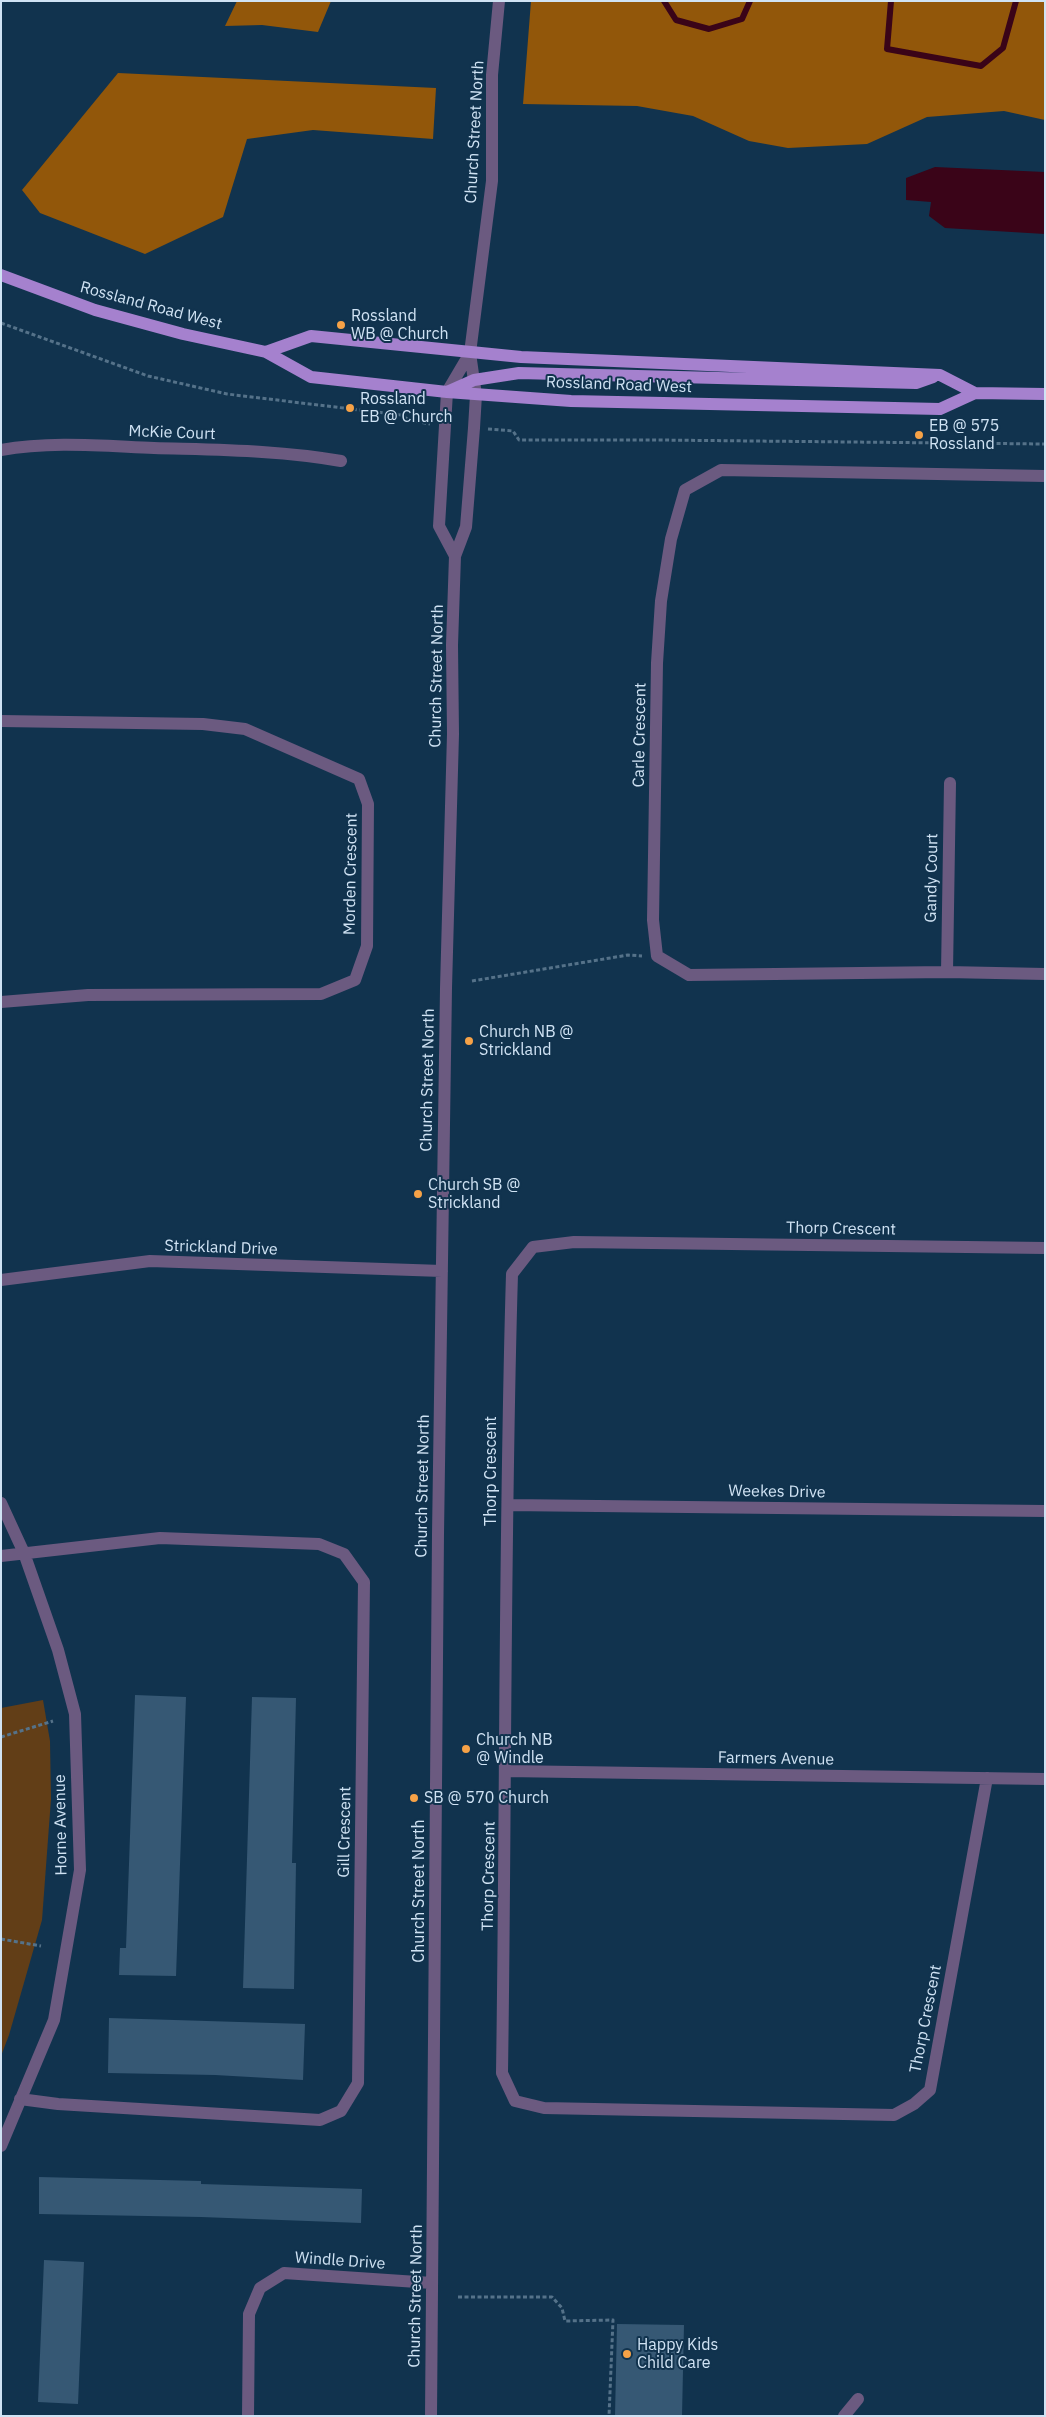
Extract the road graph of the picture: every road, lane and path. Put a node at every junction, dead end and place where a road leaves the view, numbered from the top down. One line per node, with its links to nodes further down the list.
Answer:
1 (499, 5): 5 (street, Church Street North)
2 (1, 275): 4 (main road, Rossland Road West)
3 (1, 323): 12 (path)
4 (266, 352): 5 (main road, Rossland Road West); 8 (main road, Rossland Road West)
5 (470, 353): 6 (main road, Rossland Road West); 7 (street, Church Street North); 8 (street, Church Street North)
6 (940, 375): 7 (main road); 9 (main road, Rossland Road West)
7 (474, 380): 8 (main road); 11 (street, Church Street North)
8 (447, 392): 11 (main road, Rossland Road West); 12 (street, Church Street North)
9 (975, 393): 10 (main road, Rossland Road West); 11 (main road, Rossland Road West)
10 (1045, 394)
11 (476, 395): 13 (street, Church Street North)
12 (444, 427): 18 (street, Church Street North)
13 (474, 428): 14 (path); 18 (street, Church Street North)
14 (1045, 444)
15 (1, 450): 16 (street, McKie Court)
16 (341, 461)
17 (1045, 476): 21 (street, Carle Crescent)
18 (455, 556): 27 (street, Church Street North)
19 (1, 721): 25 (street, Morden Crescent)
20 (950, 783): 22 (street, Gandy Court)
21 (657, 956): 22 (street); 24 (path)
22 (947, 972): 23 (street)
23 (1045, 974)
24 (472, 980)
25 (1, 1002)
26 (1045, 1248): 30 (street, Thorp Crescent)
27 (442, 1271): 28 (street, Strickland Drive); 43 (street, Church Street North)
28 (1, 1280)
29 (1, 1503): 32 (street, Horne Avenue)
30 (508, 1505): 31 (street, Weekes Drive); 36 (street, Thorp Crescent)
31 (1045, 1511)
32 (24, 1553): 33 (street, Gill Crescent); 41 (street, Horne Avenue); 41 (street, Gill Crescent)
33 (1, 1556)
34 (53, 1721): 35 (path)
35 (1, 1737)
36 (506, 1771): 37 (street, Farmers Avenue); 37 (street, Thorp Crescent)
37 (987, 1778): 38 (street, Farmers Avenue)
38 (1045, 1779)
39 (1, 1938): 40 (path)
40 (40, 1946)
41 (20, 2099): 42 (street, Horne Avenue)
42 (1, 2146)
43 (432, 2284): 46 (street, Windle Drive); 47 (street, Church Street North)
44 (458, 2297): 48 (path)
45 (858, 2399): 49 (street)
46 (248, 2416)
47 (431, 2416)
48 (609, 2416)
49 (844, 2416)

